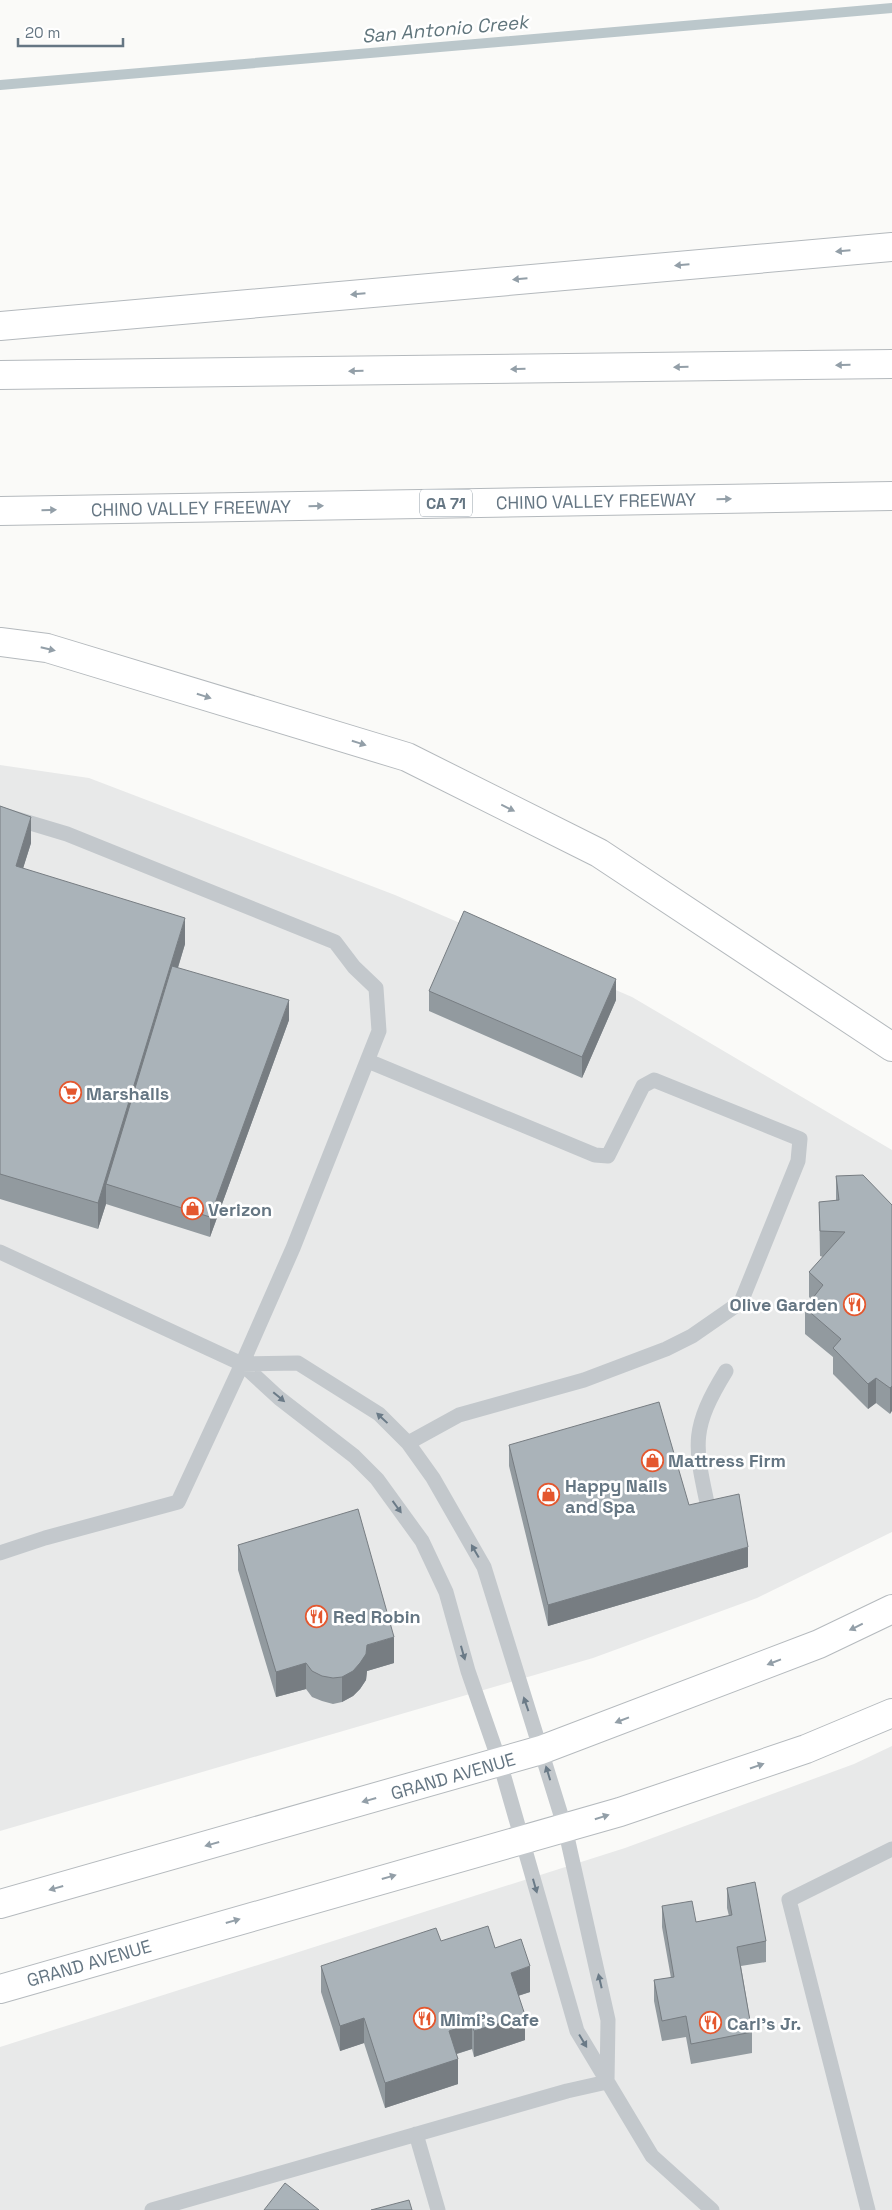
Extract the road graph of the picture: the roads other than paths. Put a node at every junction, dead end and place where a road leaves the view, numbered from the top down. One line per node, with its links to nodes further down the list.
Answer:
1 (892, 247): 2 (main road, one-way to 2)
2 (0, 326)
3 (892, 364): 4 (main road, one-way to 4)
4 (0, 375)
5 (892, 496): 6 (main road, CHINO VALLEY FREEWAY / CA 71, one-way to 5)
6 (0, 511)
7 (0, 642): 9 (main road, one-way to 9)
8 (0, 814): 10 (lane)
9 (892, 1047)
10 (368, 1061): 12 (lane); 14 (lane)
11 (0, 1252): 12 (lane)
12 (242, 1364): 14 (lane, one-way to 12); 16 (lane); 20 (lane, one-way to 20)
13 (726, 1371): 15 (lane)
14 (408, 1443): 19 (lane, one-way to 14)
15 (709, 1512)
16 (0, 1553)
17 (892, 1609): 19 (main road, GRAND AVENUE, one-way to 19)
18 (892, 1713): 21 (main road, GRAND AVENUE, one-way to 18)
19 (541, 1750): 20 (main road, GRAND AVENUE); 21 (lane, one-way to 19)
20 (500, 1763): 22 (lane); 24 (main road, GRAND AVENUE, one-way to 24)
21 (566, 1828): 22 (main road, GRAND AVENUE); 26 (lane, one-way to 21)
22 (522, 1839): 25 (main road, GRAND AVENUE, one-way to 22); 26 (lane, one-way to 26)
23 (892, 1849): 31 (lane)
24 (0, 1904)
25 (0, 1989)
26 (607, 2082): 27 (lane); 30 (lane)
27 (416, 2134): 28 (lane); 29 (lane)
28 (152, 2210)
29 (438, 2210)
30 (712, 2210)
31 (868, 2210)

